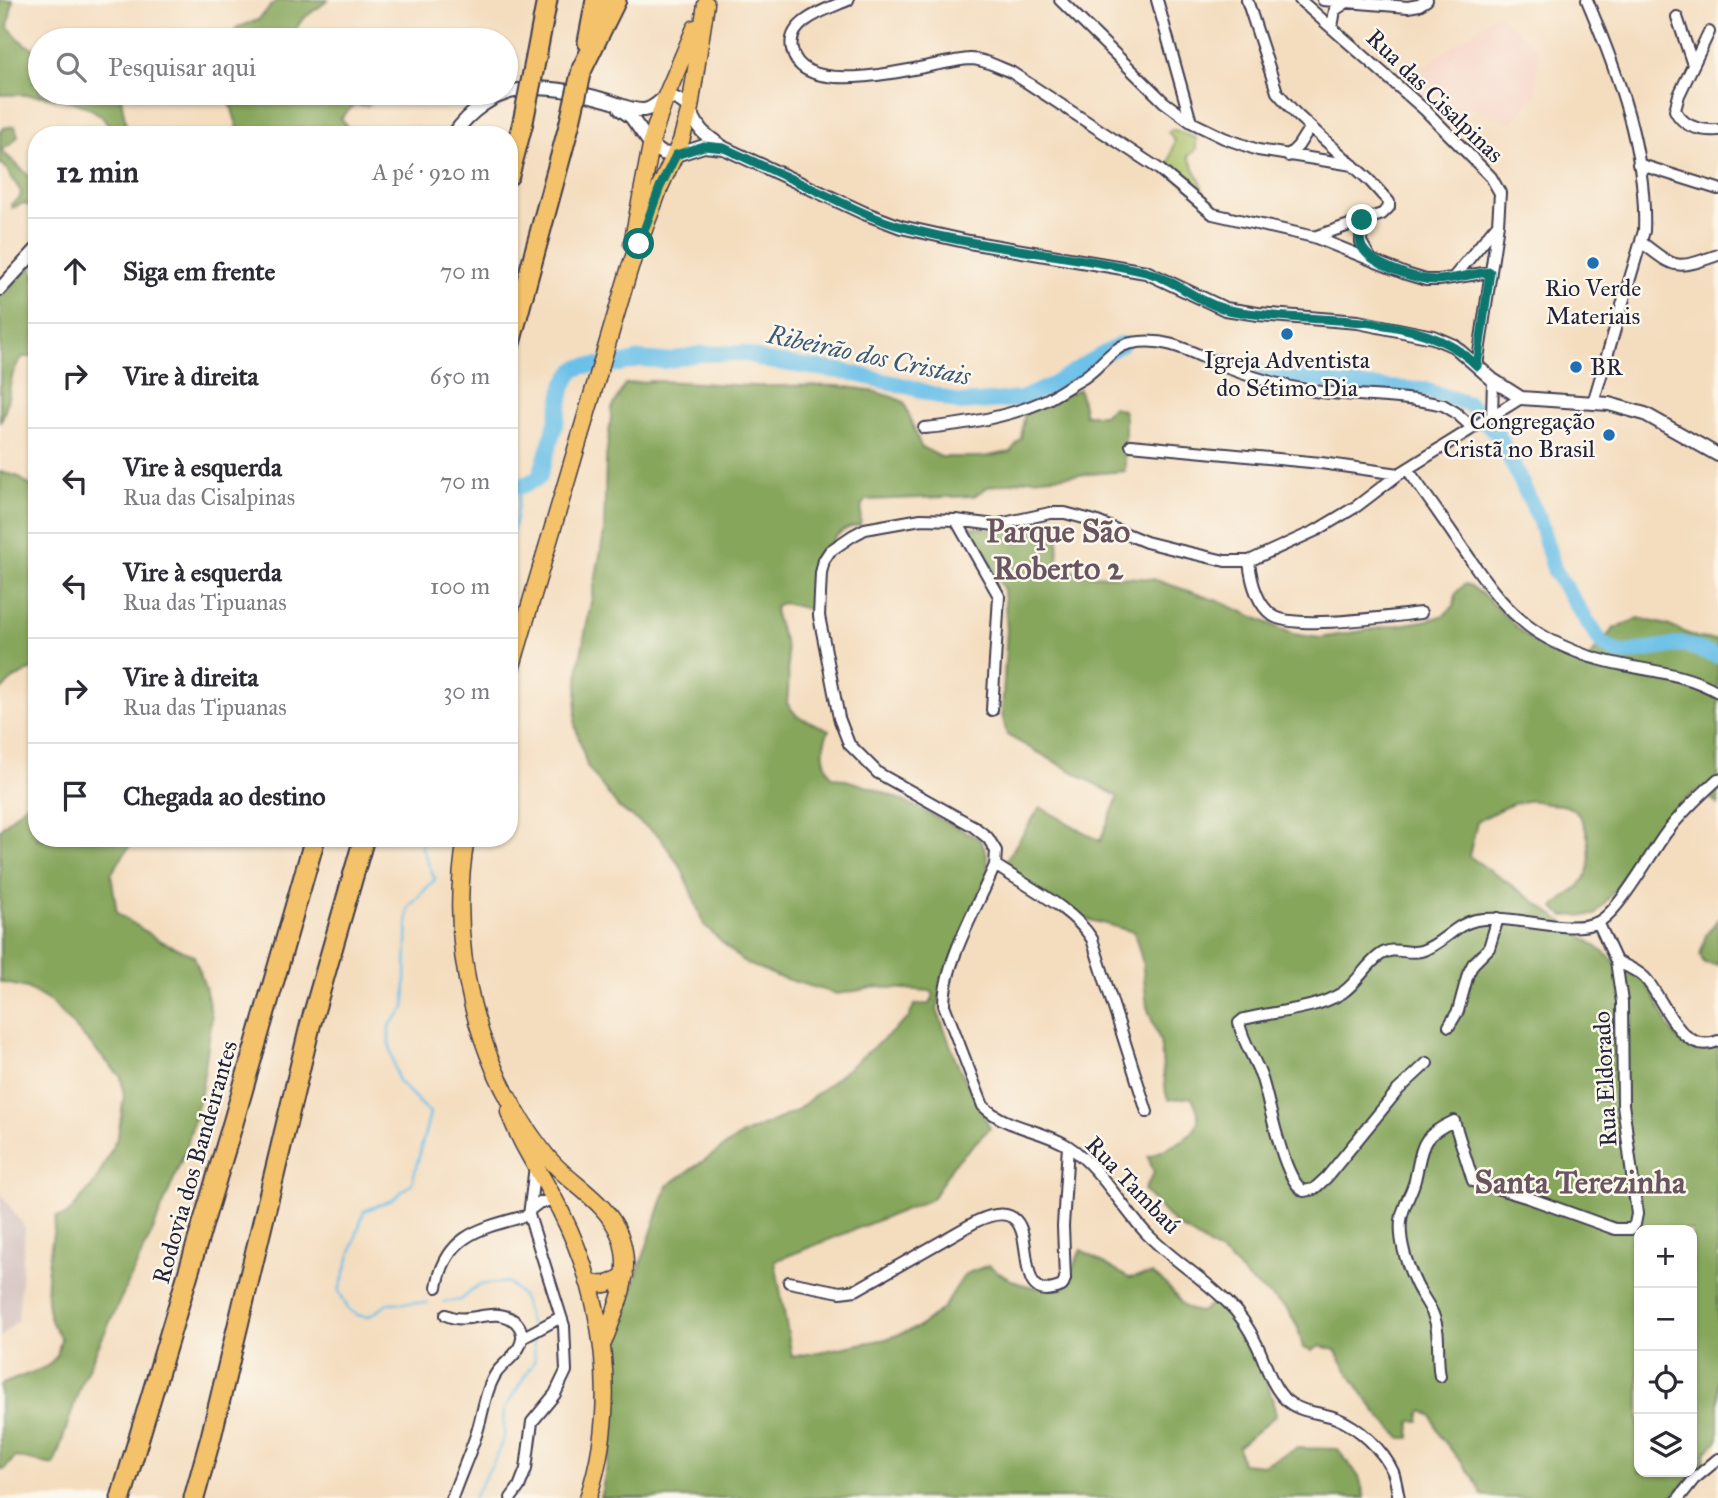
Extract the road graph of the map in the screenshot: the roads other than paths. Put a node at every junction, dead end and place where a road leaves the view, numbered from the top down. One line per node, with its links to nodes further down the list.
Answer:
1 (547, 0): 28 (highway, bridge)
2 (596, 0): 18 (highway)
3 (616, 0): 18 (highway)
4 (848, 0): 38 (street)
5 (1060, 0): 24 (street)
6 (1157, 0): 24 (street)
7 (1247, 0): 26 (street)
8 (1300, 0): 15 (street, Rua das Cisalpinas)
9 (1323, 0): 13 (street)
10 (1427, 0): 13 (street)
11 (1587, 0): 33 (street)
12 (706, 2): 20 (main road); 23 (main road)
13 (1347, 2): 15 (street)
14 (1677, 17): 17 (street)
15 (1332, 27): 37 (street, Rua das Cisalpinas)
16 (1709, 32): 17 (street)
17 (1693, 65): 27 (street)
18 (582, 71): 47 (highway, bridge)
19 (518, 91): 21 (street)
20 (666, 96): 21 (street); 23 (street); 29 (main road)
21 (606, 100): 29 (street)
22 (482, 105): 25 (street)
23 (690, 108): 30 (street); 31 (main road)
24 (1191, 122): 32 (street)
25 (461, 126)
26 (1310, 127): 32 (street); 34 (street)
27 (1718, 130)
28 (518, 141)
29 (651, 145): 31 (street); 43 (main road)
30 (724, 148): 31 (street); 48 (street)
31 (676, 155): 43 (main road)
32 (1288, 156): 34 (street)
33 (1638, 164): 35 (street); 39 (street)
34 (1353, 165): 36 (street)
35 (1718, 189)
36 (1362, 220): 38 (street); 41 (street)
37 (1498, 224): 44 (street, Rua das Cisalpinas); 45 (street)
38 (1314, 237): 41 (street)
39 (1641, 242): 40 (street); 51 (street)
40 (1718, 255)
41 (1370, 258): 45 (street)
42 (28, 259): 46 (street)
43 (630, 267): 61 (main road)
44 (1490, 272): 45 (street); 48 (street, Rua das Cisalpinas)
45 (1454, 277)
46 (0, 289)
47 (518, 314)
48 (1477, 366): 49 (street)
49 (1493, 380): 50 (street); 52 (street)
50 (1521, 398): 51 (street); 52 (street)
51 (1593, 403): 56 (street)
52 (1491, 416): 53 (street)
53 (1476, 426): 54 (street); 57 (street)
54 (924, 428)
55 (1131, 445): 57 (street)
56 (1718, 455)
57 (1404, 472): 59 (street); 62 (street)
58 (957, 520): 59 (street); 63 (street); 68 (street)
59 (1249, 561): 60 (street)
60 (1421, 613)
61 (518, 645)
62 (1718, 692)
63 (992, 710)
64 (1718, 779): 70 (street)
65 (312, 847): 92 (highway, Rodovia dos Bandeirantes)
66 (361, 847): 93 (highway)
67 (465, 847): 75 (main road)
68 (995, 866): 76 (street); 77 (street, Rua Tambaú)
69 (1499, 918): 70 (street); 72 (street); 74 (street)
70 (1598, 922): 71 (street, Rua Eldorado)
71 (1616, 961): 73 (street); 90 (street, Rua Eldorado)
72 (1449, 1026)
73 (1718, 1041)
74 (1427, 1063)
75 (504, 1093): 78 (main road); 79 (main road)
76 (1147, 1112)
77 (1068, 1146): 84 (street); 97 (street, Rua Tambaú)
78 (535, 1163): 80 (main road); 81 (street)
79 (586, 1192): 80 (main road); 82 (main road)
80 (559, 1207): 81 (street); 83 (main road)
81 (530, 1212): 85 (street); 87 (street)
82 (625, 1275): 83 (main road); 89 (main road)
83 (588, 1282): 89 (main road)
84 (789, 1282)
85 (437, 1287)
86 (446, 1315): 88 (street)
87 (561, 1317): 88 (street); 95 (street)
88 (522, 1338): 94 (street)
89 (603, 1343): 96 (main road)
90 (1440, 1376)
91 (1718, 1460): 98 (street)
92 (121, 1498)
93 (194, 1498)
94 (452, 1498)
95 (511, 1498)
96 (588, 1498)
97 (1399, 1498)
98 (1679, 1498)

